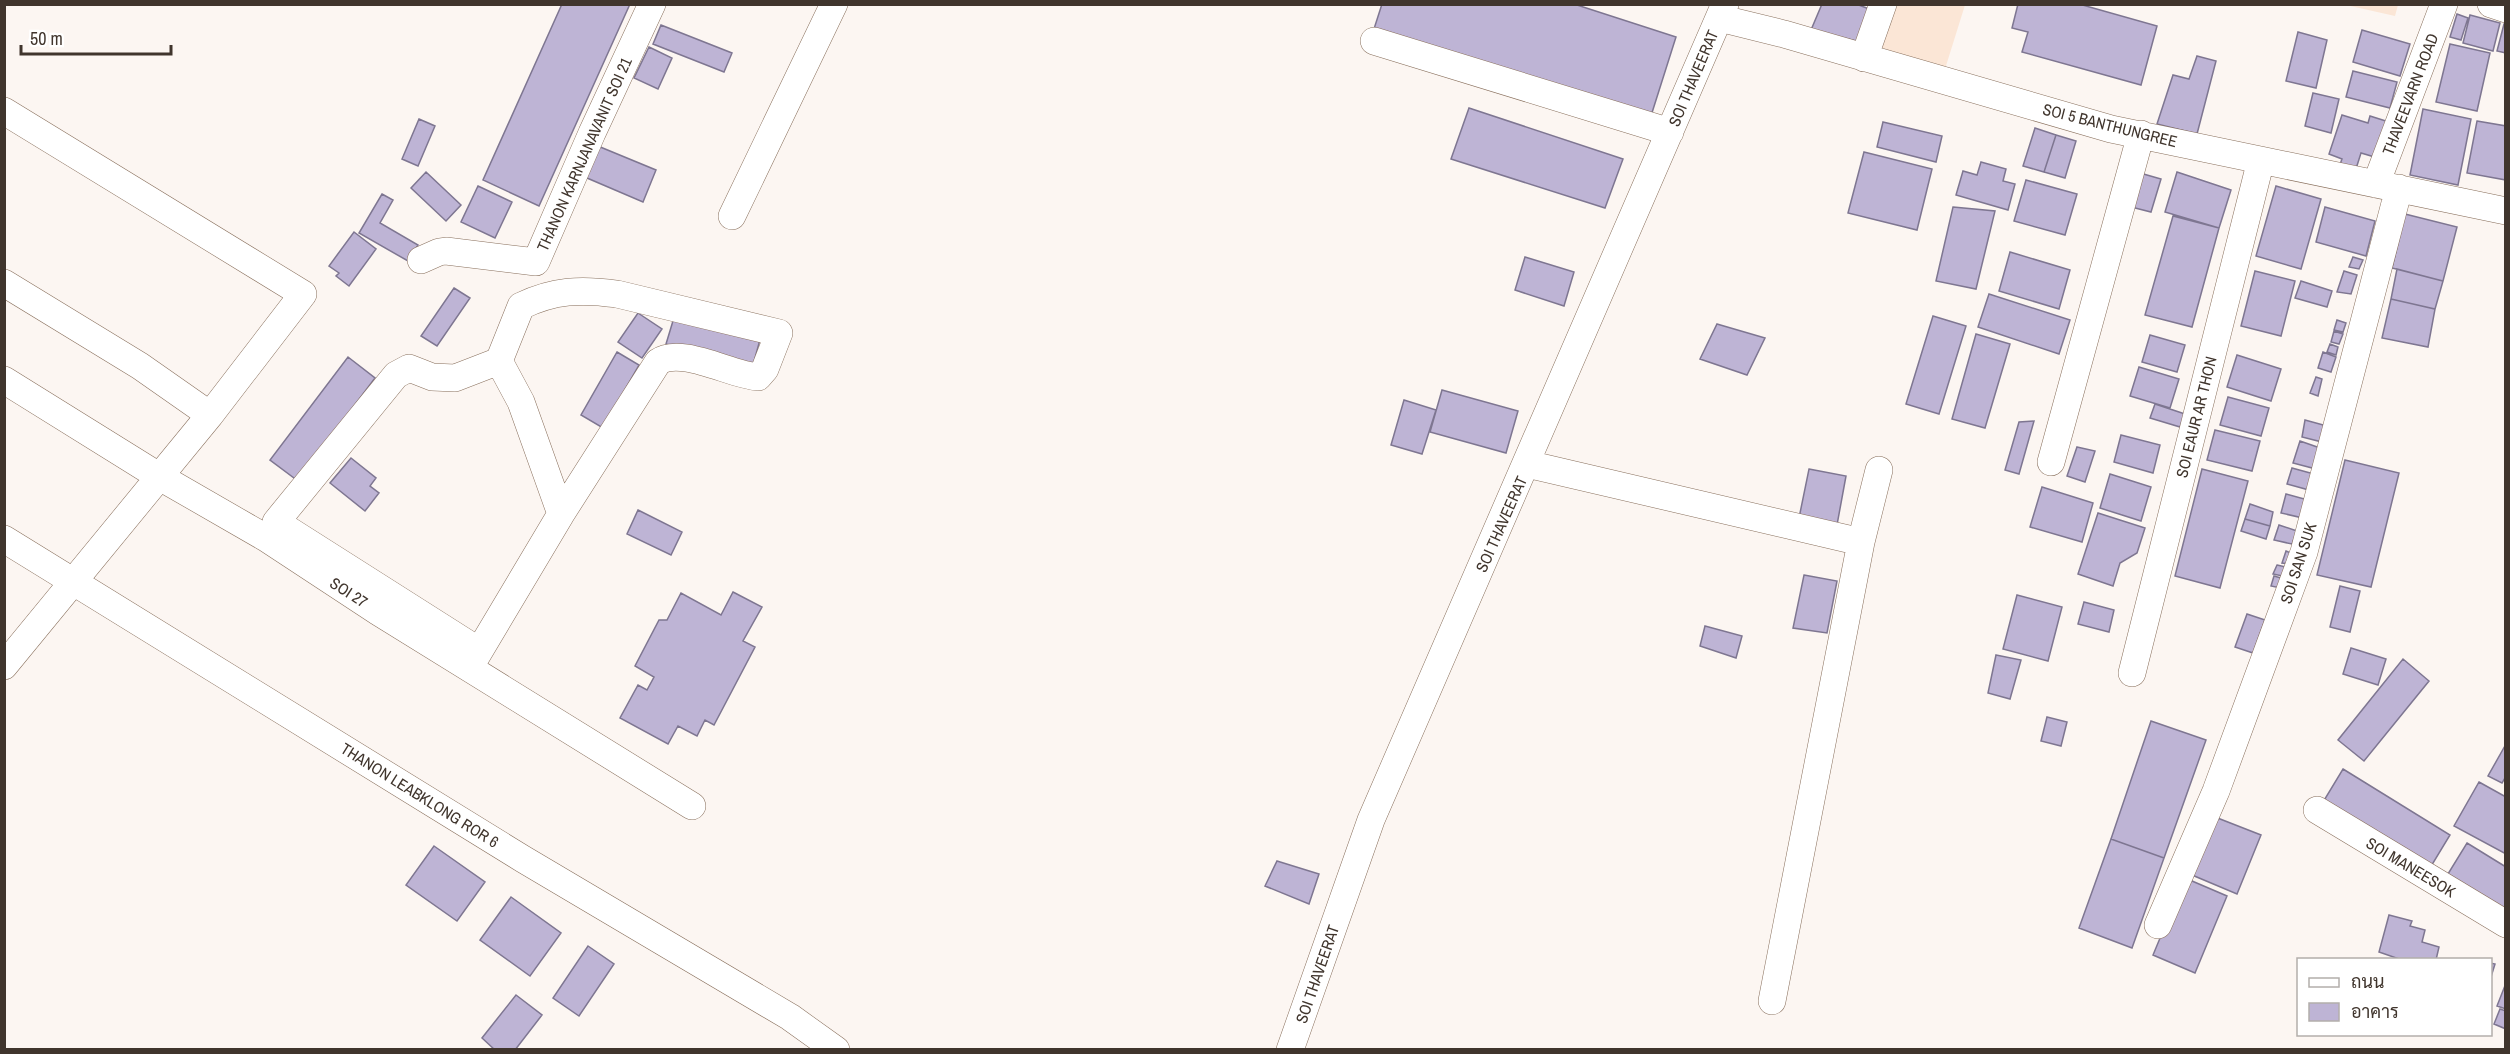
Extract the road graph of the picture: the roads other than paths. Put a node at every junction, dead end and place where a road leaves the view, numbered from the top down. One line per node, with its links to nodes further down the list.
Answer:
1 (652, 4): 18 (street, THANON KARNJANAVANIT SOI 21)
2 (834, 4): 16 (street)
3 (1883, 4): 9 (street)
4 (2444, 4): 14 (street, THAVEEVARN ROAD)
5 (2491, 4): 6 (street)
6 (2505, 9)
7 (1722, 11): 9 (street, SOI 5 BANTHUNGREE); 11 (street, SOI THAVEERAT)
8 (1374, 41): 11 (street)
9 (1864, 58): 12 (street, SOI 5 BANTHUNGREE)
10 (4, 111): 23 (street)
11 (1670, 132): 25 (street, SOI THAVEERAT)
12 (2141, 134): 13 (street, SOI 5 BANTHUNGREE); 24 (street)
13 (2261, 160): 14 (street, SOI 5 BANTHUNGREE); 34 (street, SOI EAUR AR THON)
14 (2387, 186): 15 (street, SOI 5 BANTHUNGREE); 37 (street, SOI SAN SUK)
15 (2505, 211)
16 (732, 216)
17 (421, 260): 18 (street, THANON KARNJANAVANIT SOI 21)
18 (536, 262): 20 (street)
19 (4, 283): 23 (street)
20 (521, 306): 21 (street); 28 (street)
21 (500, 361): 28 (street); 32 (street)
22 (4, 380): 27 (street, SOI 27)
23 (210, 415): 27 (street)
24 (2051, 462)
25 (1527, 464): 30 (street); 41 (street, SOI THAVEERAT)
26 (1879, 470): 30 (street)
27 (160, 477): 31 (street); 32 (street, SOI 27)
28 (561, 514): 32 (street)
29 (4, 539): 31 (street, THANON LEABKLONG ROR 6)
30 (1861, 542): 39 (street)
31 (73, 582): 33 (street); 40 (street, THANON LEABKLONG ROR 6)
32 (474, 659): 35 (street, SOI 27)
33 (4, 666)
34 (2132, 673)
35 (692, 806)
36 (2317, 810): 38 (street, SOI MANEESOK)
37 (2158, 924)
38 (2505, 924)
39 (1772, 1001)
40 (836, 1050)
41 (1290, 1050)

